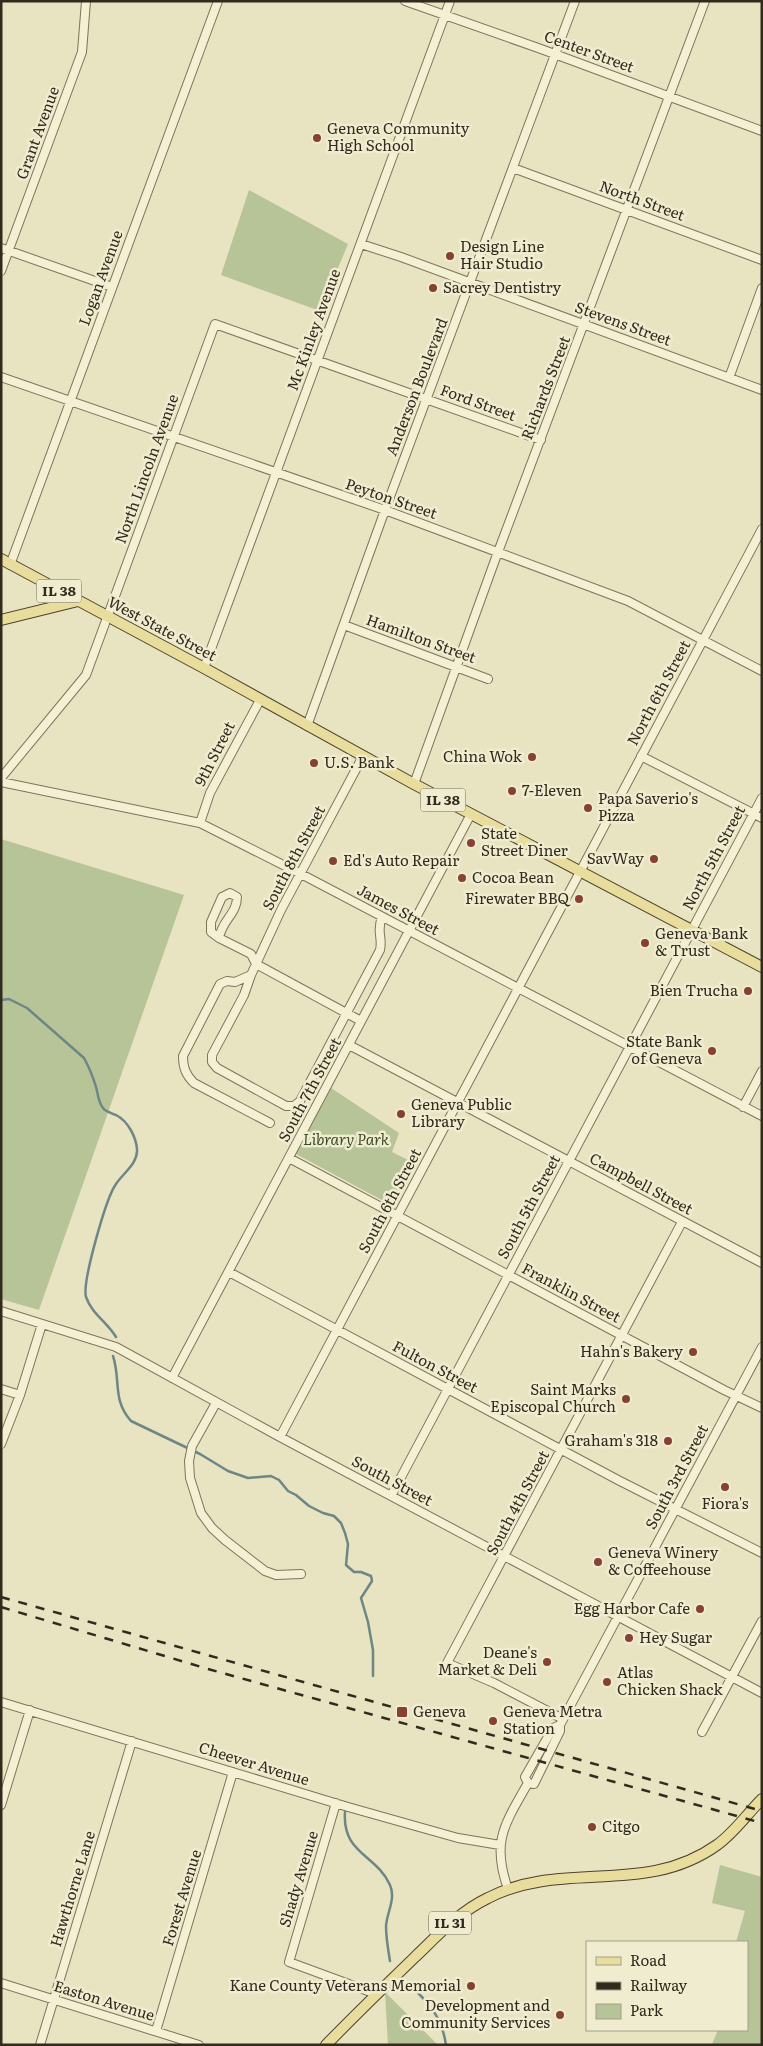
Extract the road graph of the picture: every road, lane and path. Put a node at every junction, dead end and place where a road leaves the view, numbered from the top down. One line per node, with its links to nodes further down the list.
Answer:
1 (86, 1): 14 (street, Grant Avenue)
2 (218, 1): 18 (street, Logan Avenue)
3 (405, 1): 7 (street, Center Street)
4 (450, 1): 7 (street, Mc Kinley Avenue)
5 (575, 1): 8 (street, Anderson Boulevard)
6 (705, 1): 9 (street, Richards Street)
7 (446, 15): 8 (street, Center Street); 13 (street, Mc Kinley Avenue)
8 (555, 54): 9 (street, Center Street); 11 (street, Anderson Boulevard)
9 (669, 97): 10 (street, Center Street); 12 (street, Richards Street)
10 (762, 131)
11 (513, 168): 12 (street, North Street); 17 (street, Anderson Boulevard)
12 (627, 210): 15 (street, North Street); 20 (street, Richards Street)
13 (361, 244): 17 (street, Stevens Street); 22 (street, Mc Kinley Avenue)
14 (5, 250): 16 (street, Grant Avenue); 18 (street)
15 (762, 260)
16 (1, 270)
17 (470, 282): 20 (street, Stevens Street); 26 (street, Anderson Boulevard)
18 (112, 287): 27 (street, Logan Avenue)
19 (762, 288): 24 (street)
20 (584, 325): 24 (street, Stevens Street); 29 (street, Richards Street)
21 (212, 330): 22 (street, Ford Street); 28 (street, North Lincoln Avenue)
22 (318, 360): 26 (street, Ford Street); 30 (street, Mc Kinley Avenue)
23 (1, 377): 27 (street, Peyton Street)
24 (729, 378): 25 (street, Stevens Street)
25 (762, 390)
26 (426, 399): 29 (street, Ford Street); 31 (street, Anderson Boulevard)
27 (70, 401): 28 (street, Peyton Street); 34 (street, Logan Avenue)
28 (174, 436): 30 (street, Peyton Street); 36 (street, North Lincoln Avenue)
29 (541, 440): 33 (street, Richards Street)
30 (276, 474): 31 (street, Peyton Street); 41 (street, Mc Kinley Avenue)
31 (385, 510): 33 (street, Peyton Street); 38 (street, Anderson Boulevard)
32 (762, 529): 39 (street, North 6th Street)
33 (498, 554): 39 (street, Peyton Street); 40 (street, Richards Street)
34 (6, 562): 35 (main road, West State Street / IL 38)
35 (78, 601): 36 (main road, West State Street / IL 38); 37 (main road)
36 (107, 617): 41 (main road, West State Street / IL 38); 48 (street, North Lincoln Avenue)
37 (1, 620)
38 (344, 625): 40 (street, Hamilton Street); 45 (street, Anderson Boulevard)
39 (703, 640): 42 (street, Peyton Street); 47 (street, North 6th Street)
40 (457, 666): 43 (street, Hamilton Street); 49 (street, Richards Street)
41 (204, 668): 44 (main road, West State Street / IL 38)
42 (762, 671)
43 (488, 679)
44 (260, 700): 45 (main road, West State Street / IL 38); 54 (street, 9th Street)
45 (307, 726): 46 (main road, IL 38)
46 (363, 756): 49 (main road, IL 38); 56 (street, South 8th Street)
47 (641, 756): 52 (street); 55 (street, North 6th Street)
48 (1, 780): 54 (street, James Street)
49 (414, 784): 51 (main road, IL 38)
50 (762, 798): 52 (street, North 5th Street)
51 (471, 814): 55 (main road, IL 38); 59 (street, South 7th Street)
52 (754, 814): 53 (street); 58 (street, North 5th Street)
53 (762, 818)
54 (200, 823): 56 (street, James Street)
55 (581, 871): 58 (main road, IL 38); 64 (street, South 6th Street)
56 (301, 874): 57 (street, James Street); 61 (street, South 8th Street)
57 (382, 917): 59 (street, James Street); 65 (street)
58 (690, 930): 62 (main road, IL 38); 68 (street, South 5th Street)
59 (409, 932): 64 (street, James Street); 66 (street, South 7th Street)
60 (219, 938): 60 (street); 61 (street)
61 (256, 964): 63 (street, South 8th Street); 65 (street)
62 (762, 968)
63 (251, 975): 65 (street, South 8th Street); 73 (street)
64 (518, 989): 68 (street, James Street); 70 (street, South 6th Street)
65 (346, 1013): 66 (street)
66 (361, 1021): 67 (street, South 7th Street)
67 (349, 1045): 70 (street, Campbell Street); 74 (street, South 7th Street)
68 (630, 1048): 71 (street, James Street); 75 (street, South 5th Street)
69 (762, 1071): 71 (street)
70 (458, 1102): 75 (street, Campbell Street); 76 (street, South 6th Street)
71 (743, 1107): 72 (street, James Street)
72 (762, 1116)
73 (270, 1123)
74 (289, 1158): 76 (street, Franklin Street); 79 (street, South 7th Street)
75 (569, 1161): 77 (street, Campbell Street); 80 (street, South 5th Street)
76 (397, 1216): 80 (street, Franklin Street); 83 (street, South 6th Street)
77 (682, 1222): 78 (street, Campbell Street); 84 (street, South 4th Street)
78 (762, 1263)
79 (229, 1272): 83 (street, Fulton Street); 86 (street, South 7th Street)
80 (508, 1275): 84 (street, Franklin Street); 88 (street, South 5th Street)
81 (1, 1312): 82 (street, South Street)
82 (42, 1324): 86 (street, South Street); 89 (street)
83 (336, 1330): 88 (street, Fulton Street); 93 (street, South 6th Street)
84 (622, 1335): 90 (street, Franklin Street); 95 (street, South 4th Street)
85 (762, 1347): 90 (street, South 3rd Street)
86 (172, 1378): 91 (street, South Street)
87 (1, 1389): 89 (street)
88 (448, 1389): 95 (street, Fulton Street); 96 (street, South 5th Street)
89 (20, 1395): 94 (street)
90 (736, 1395): 92 (street, Franklin Street); 97 (street, South 3rd Street)
91 (216, 1403): 93 (street, South Street); 100 (street)
92 (762, 1408)
93 (280, 1437): 96 (street, South Street)
94 (1, 1444)
95 (561, 1450): 97 (street, Fulton Street); 99 (street, South 4th Street)
96 (391, 1496): 99 (street, South Street)
97 (676, 1510): 98 (street, Fulton Street); 101 (street, South 3rd Street)
98 (762, 1553)
99 (505, 1557): 101 (street, South Street); 107 (street, South 4th Street)
100 (301, 1574)
101 (617, 1617): 103 (street, South Street); 107 (street, South 3rd Street)
102 (762, 1621): 103 (street)
103 (732, 1678): 104 (street, South Street); 108 (street)
104 (762, 1693)
105 (1, 1702): 106 (street, Cheever Avenue)
106 (30, 1710): 109 (street, Cheever Avenue); 113 (street)
107 (562, 1722): 114 (street, South 3rd Street)
108 (702, 1732)
109 (132, 1741): 110 (street, Cheever Avenue); 118 (street, Hawthorne Lane)
110 (233, 1772): 112 (street, Cheever Avenue); 119 (street, Forest Avenue)
111 (762, 1799): 115 (main road, IL 31)
112 (336, 1803): 114 (street, Cheever Avenue); 117 (street, Shady Avenue)
113 (1, 1805)
114 (500, 1845): 115 (street, South 3rd Street)
115 (508, 1889): 117 (main road, IL 31)
116 (1, 1983): 118 (street, Easton Avenue)
117 (376, 1994): 122 (main road, IL 31)
118 (54, 2000): 119 (street, Easton Avenue); 120 (street, Hawthorne Lane)
119 (156, 2031): 121 (street, Easton Avenue)
120 (40, 2045)
121 (199, 2045)
122 (326, 2045)

